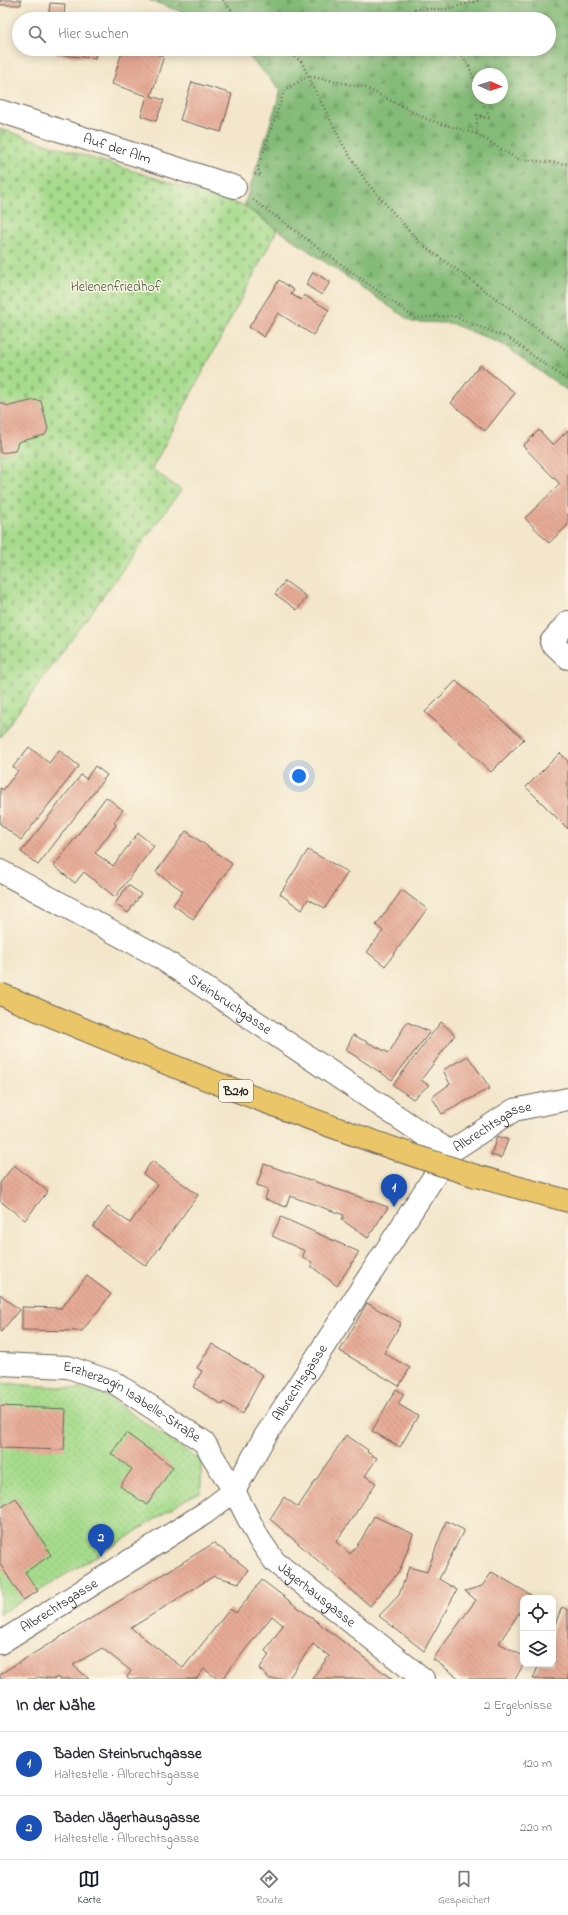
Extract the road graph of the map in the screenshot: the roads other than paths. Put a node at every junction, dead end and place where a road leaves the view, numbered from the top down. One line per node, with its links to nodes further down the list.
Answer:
1 (0, 111): 2 (street, Auf der Alm)
2 (235, 187)
3 (568, 622): 4 (street)
4 (568, 658)
5 (0, 870): 8 (street, Steinbruchgasse)
6 (0, 994): 9 (main road, B210, bridge)
7 (568, 1099): 8 (street, Albrechtsgasse)
8 (450, 1152): 11 (street, Albrechtsgasse)
9 (568, 1202)
10 (0, 1364): 11 (street, Erzherzogin Isabelle-Straße)
11 (234, 1491): 12 (street, Albrechtsgasse); 13 (street, Jägerhausgasse)
12 (0, 1643)
13 (423, 1679)

